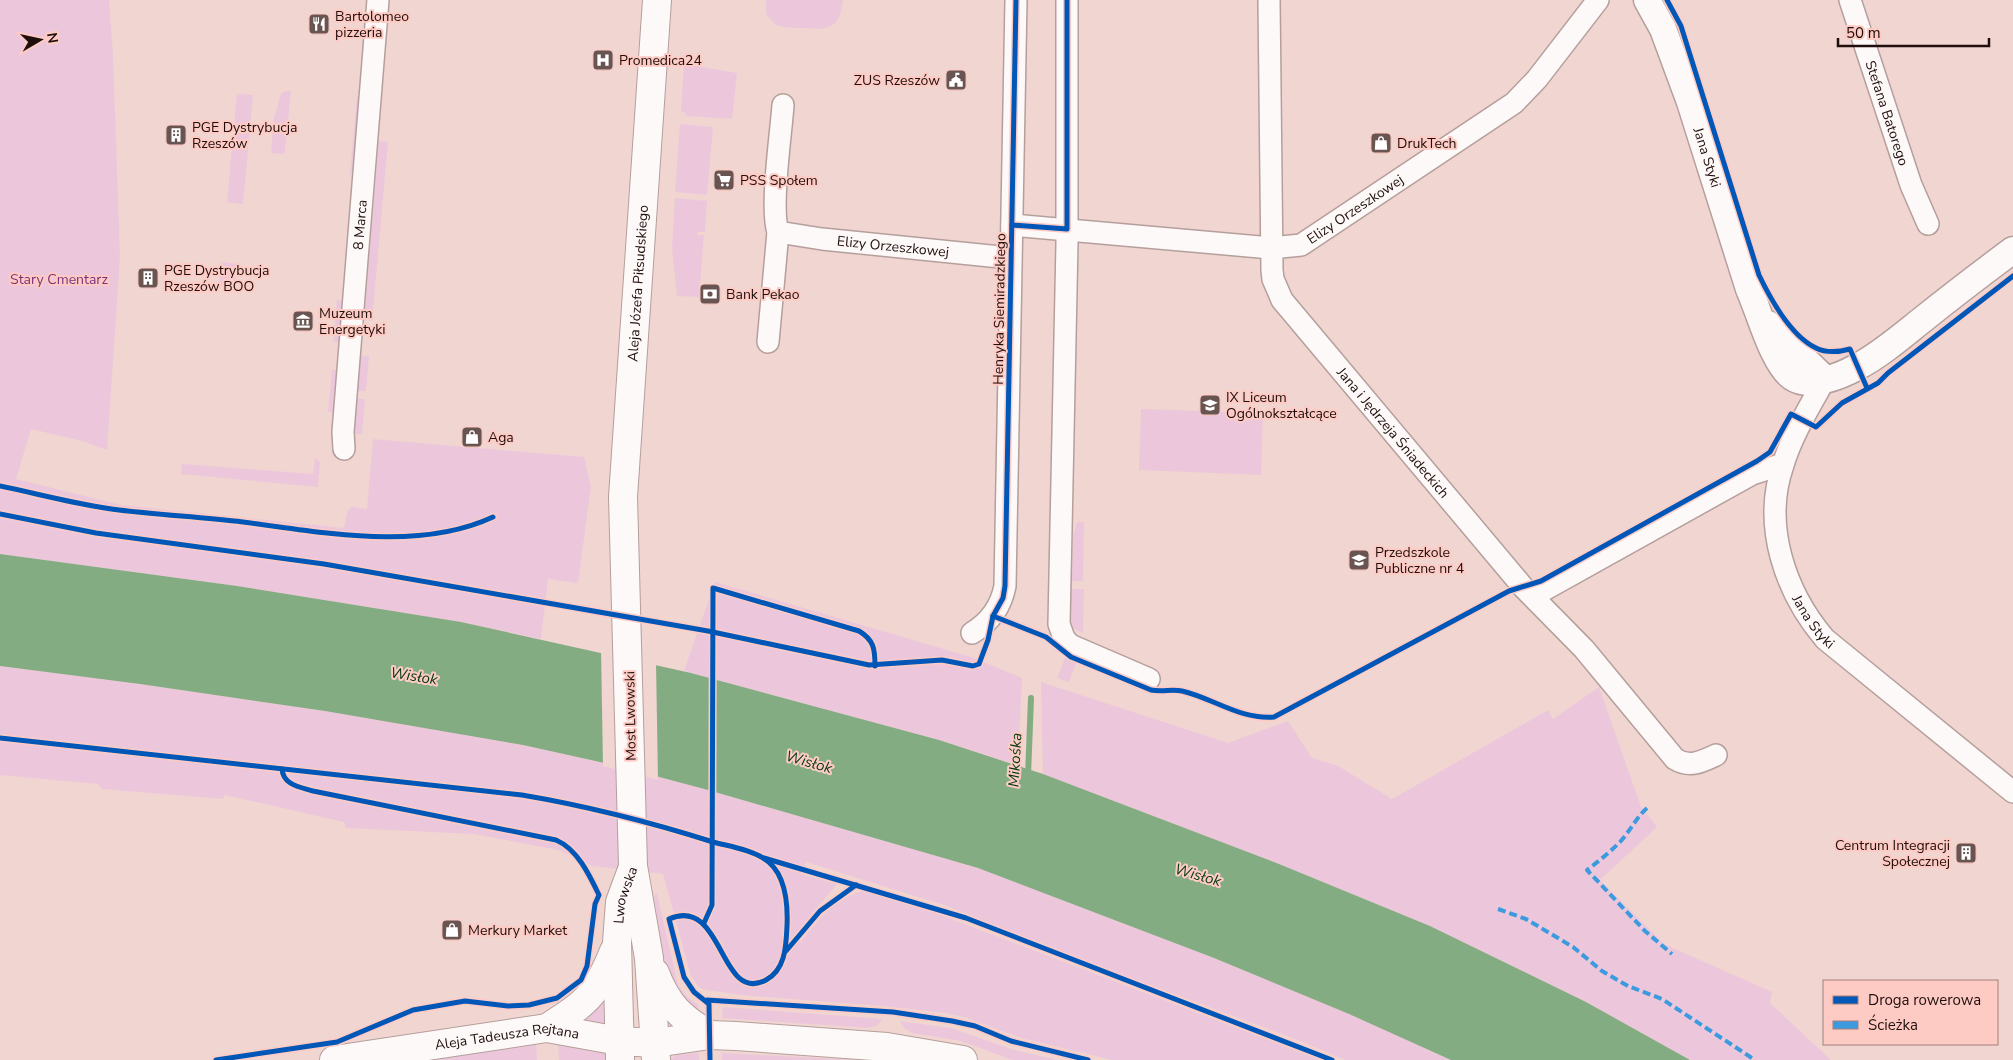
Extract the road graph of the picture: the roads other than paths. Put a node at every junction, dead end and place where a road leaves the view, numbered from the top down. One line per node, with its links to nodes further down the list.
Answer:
1 (378, 0): 19 (street, 8 Marca)
2 (657, 0): 21 (main road, Aleja Józefa Piłsudskiego)
3 (1016, 0): 11 (street, Henryka Siemiradzkiego)
4 (1067, 0): 12 (street)
5 (1269, 0): 14 (street, Jana i Jędrzeja Śniadeckich)
6 (1598, 0): 14 (street, Elizy Orzeszkowej)
7 (1647, 0): 18 (street, Jana Styki)
8 (1850, 0): 10 (street, Stefana Batorego)
9 (783, 105): 13 (street)
10 (1928, 224)
11 (1012, 225): 12 (street, Elizy Orzeszkowej); 16 (street, Henryka Siemiradzkiego)
12 (1067, 230): 14 (street, Elizy Orzeszkowej); 24 (street)
13 (778, 232): 16 (street, Elizy Orzeszkowej); 17 (street)
14 (1271, 248): 22 (street, Jana i Jędrzeja Śniadeckich)
15 (2013, 250): 18 (street)
16 (1010, 258): 23 (street, Henryka Siemiradzkiego)
17 (768, 342)
18 (1825, 379): 20 (street, Jana Styki)
19 (344, 448)
20 (1783, 464): 22 (street); 26 (street, Jana Styki)
21 (626, 566): 27 (main road, Most Lwowski)
22 (1533, 596): 25 (street, Jana i Jędrzeja Śniadeckich)
23 (972, 633)
24 (1149, 678)
25 (1716, 755)
26 (2013, 792)
27 (633, 866): 28 (main road, Lwowska); 29 (main road, Lwowska)
28 (617, 942): 30 (main road); 32 (main road, Lwowska)
29 (649, 958): 31 (main road); 33 (main road, Lwowska)
30 (547, 1028): 32 (main road, Aleja Tadeusza Rejtana); 34 (main road, Aleja Tadeusza Rejtana)
31 (710, 1035): 33 (main road, Aleja Tadeusza Rejtana); 35 (main road, Aleja Tadeusza Rejtana)
32 (620, 1050): 33 (main road, Aleja Tadeusza Rejtana)
33 (655, 1051)
34 (334, 1060)
35 (963, 1060)

